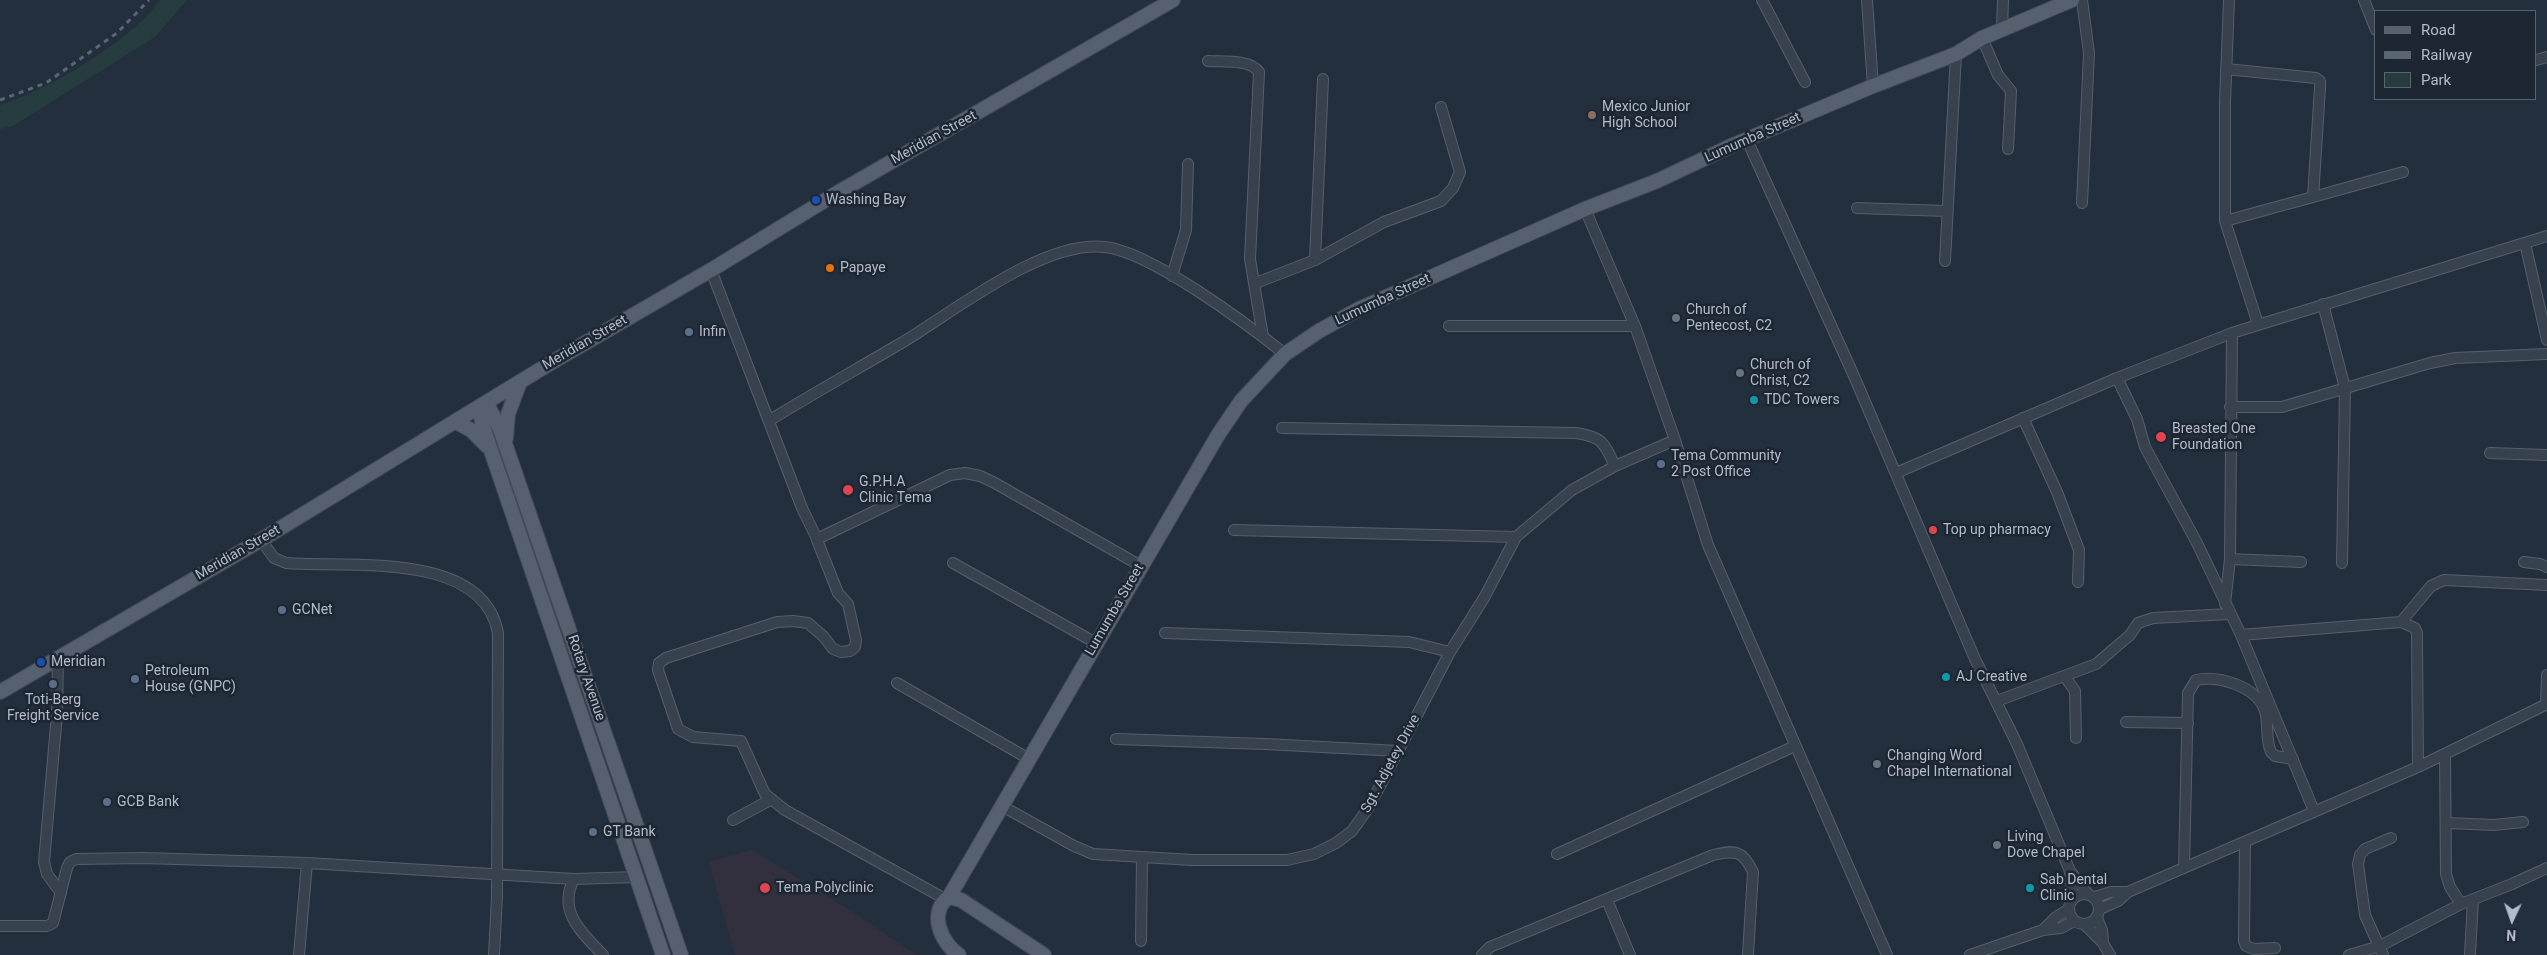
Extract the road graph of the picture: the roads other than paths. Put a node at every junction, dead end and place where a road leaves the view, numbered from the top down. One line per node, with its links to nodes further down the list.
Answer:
1 (1172, 0): 33 (main road, Meridian Street)
2 (1762, 0): 16 (street)
3 (1867, 0): 17 (street)
4 (2002, 0): 10 (street)
5 (2072, 0): 10 (main road, Lumumba Street)
6 (2082, 0): 24 (street)
7 (2229, 0): 14 (street)
8 (2364, 0): 9 (street)
9 (2374, 25)
10 (2002, 30): 11 (main road, Lumumba Street)
11 (1982, 38): 12 (main road, Lumumba Street); 20 (street)
12 (1956, 54): 17 (main road, Lumumba Street); 27 (street)
13 (1208, 61): 35 (street)
14 (2226, 69): 23 (street); 28 (street)
15 (1323, 79): 31 (street)
16 (1805, 82)
17 (1874, 86): 19 (main road, Lumumba Street)
18 (1441, 107): 31 (street)
19 (1747, 140): 26 (main road, Lumumba Street); 60 (street)
20 (2008, 149)
21 (1188, 164): 34 (street)
22 (2403, 172): 23 (street)
23 (2313, 197): 28 (street)
24 (2082, 203)
25 (1857, 208): 27 (street)
26 (1585, 209): 39 (street); 43 (main road, Lumumba Street)
27 (1948, 210): 32 (street)
28 (2225, 221): 37 (street)
29 (2547, 236): 30 (street)
30 (2524, 243): 36 (street); 42 (street)
31 (1315, 260): 35 (street)
32 (1945, 261)
33 (711, 270): 46 (main road, Meridian Street); 51 (street)
34 (1172, 276): 41 (street); 51 (street)
35 (1256, 283): 41 (street)
36 (2324, 304): 37 (street); 47 (street)
37 (2258, 324): 40 (street)
38 (1449, 326): 39 (street)
39 (1635, 326): 54 (street)
40 (2232, 333): 45 (street); 49 (street)
41 (1263, 337): 43 (street)
42 (2547, 340)
43 (1285, 354): 70 (main road, Lumumba Street)
44 (2547, 354): 47 (street)
45 (2117, 378): 50 (street); 74 (street)
46 (520, 381): 48 (main road, Meridian Street); 55 (main road)
47 (2345, 388): 49 (street); 69 (street)
48 (483, 406): 52 (main road, Meridian Street); 55 (main road, Rotary Avenue); 56 (main road, Rotary Avenue)
49 (2230, 407): 65 (street)
50 (2023, 418): 60 (street); 72 (street)
51 (770, 420): 64 (street)
52 (456, 422): 56 (main road); 63 (main road, Meridian Street)
53 (1282, 428): 59 (street)
54 (1675, 440): 59 (street, Sgt. Adjetey Drive); 91 (street)
55 (506, 446): 97 (main road, Rotary Avenue)
56 (491, 451): 98 (main road, Rotary Avenue)
57 (2490, 453): 58 (street)
58 (2547, 455)
59 (1615, 466): 62 (street, Sgt. Adjetey Drive)
60 (1896, 472): 85 (street)
61 (1234, 530): 62 (street)
62 (1516, 537): 79 (street, Sgt. Adjetey Drive)
63 (261, 540): 80 (main road, Meridian Street); 113 (street)
64 (817, 540): 70 (street); 99 (street)
65 (2230, 559): 66 (street); 74 (street)
66 (2301, 562)
67 (2524, 562): 71 (street)
68 (953, 563): 78 (street)
69 (2342, 563)
70 (1141, 566): 78 (main road, Lumumba Street)
71 (2547, 567)
72 (2078, 582)
73 (2547, 585): 75 (street)
74 (2227, 609): 77 (street); 82 (street)
75 (2401, 622): 77 (street); 96 (street)
76 (1165, 634): 79 (street)
77 (2241, 635): 95 (street)
78 (1096, 643): 94 (main road, Lumumba Street)
79 (1450, 652): 92 (street, Sgt. Adjetey Drive)
80 (58, 657): 84 (main road, Meridian Street); 117 (street)
81 (2547, 675): 86 (street)
82 (2065, 677): 85 (street); 89 (street)
83 (896, 683): 94 (street)
84 (0, 692)
85 (1997, 701): 112 (street)
86 (2547, 704): 93 (street)
87 (2126, 722): 88 (street)
88 (2188, 723): 95 (street); 110 (street)
89 (2076, 738)
90 (1116, 739): 92 (street)
91 (1795, 746): 107 (street); 144 (street)
92 (1399, 751): 108 (street, Sgt. Adjetey Drive)
93 (2445, 755): 96 (street); 104 (street)
94 (1029, 759): 100 (main road, Lumumba Street)
95 (2293, 759): 101 (street)
96 (2418, 767): 101 (street)
97 (618, 772): 98 (main road); 138 (main road, Rotary Avenue)
98 (602, 777): 114 (main road, Rotary Avenue)
99 (772, 800): 102 (street); 119 (street)
100 (1002, 806): 108 (street, Sgt. Adjetey Drive); 119 (main road, Lumumba Street)
101 (2314, 811): 106 (street)
102 (733, 820)
103 (2524, 822): 104 (street)
104 (2447, 823): 123 (street)
105 (2391, 838): 133 (street)
106 (2245, 842): 110 (street); 132 (street)
107 (1557, 854)
108 (1142, 858): 130 (street)
109 (306, 863): 113 (street); 117 (street); 134 (street)
110 (2184, 868): 116 (street)
111 (2547, 868): 121 (street)
112 (2070, 871): 118 (street); 120 (street)
113 (497, 874): 115 (street); 135 (street)
114 (638, 878): 115 (street); 137 (main road, Rotary Avenue)
115 (574, 879): 136 (street)
116 (2128, 892): 118 (street); 125 (street)
117 (61, 893): 128 (street)
118 (2091, 895): 120 (street); 125 (street)
119 (947, 898): 139 (main road, Lumumba Street); 140 (main road)
120 (2073, 898): 124 (street)
121 (2473, 899): 123 (street); 148 (street)
122 (1607, 900): 141 (street); 142 (street); 143 (street)
123 (2461, 904): 133 (street)
124 (2069, 909): 126 (street); 129 (street)
125 (2099, 914): 127 (street); 131 (street)
126 (2074, 921): 127 (street); 129 (street)
127 (2085, 924): 131 (street)
128 (0, 926)
129 (2043, 930): 145 (street)
130 (1141, 941)
131 (2103, 942): 146 (street)
132 (2275, 948)
133 (2382, 951): 147 (street)
134 (299, 955)
135 (494, 955)
136 (603, 955)
137 (663, 955)
138 (681, 955)
139 (959, 955)
140 (1044, 955)
141 (1482, 955)
142 (1630, 955)
143 (1748, 955)
144 (1887, 955)
145 (1970, 955)
146 (2110, 955)
147 (2349, 955)
148 (2470, 955)

